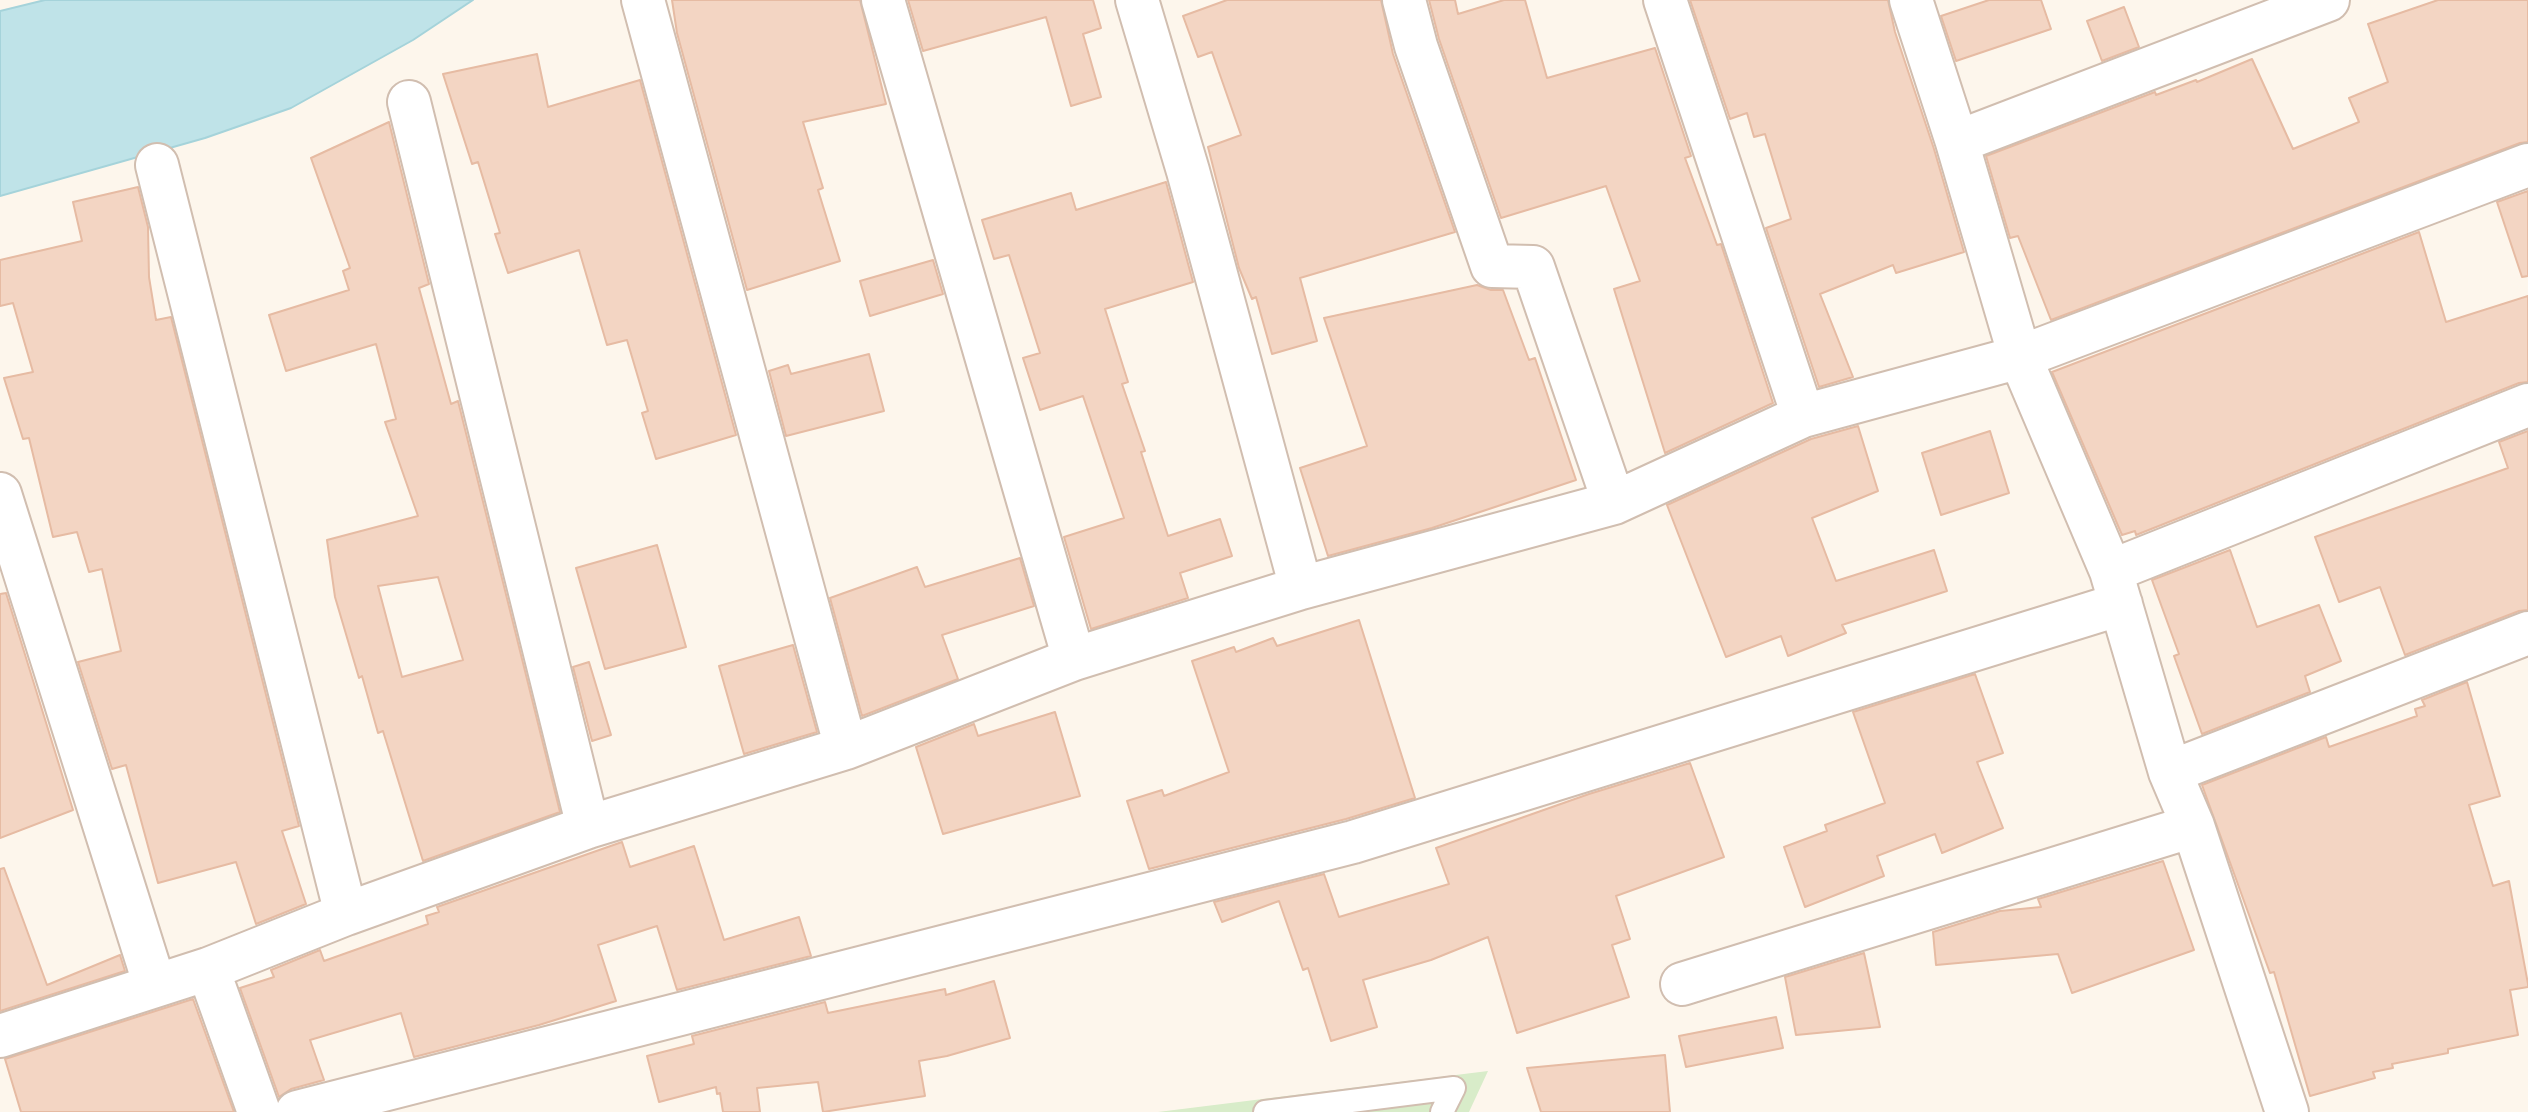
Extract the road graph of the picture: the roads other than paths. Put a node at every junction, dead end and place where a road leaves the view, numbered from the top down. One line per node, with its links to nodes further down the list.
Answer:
1 (643, 0): 21 (street)
2 (883, 0): 20 (street)
3 (1137, 0): 17 (street)
4 (1404, 0): 16 (street)
5 (1665, 0): 14 (street)
6 (1911, 0): 9 (street)
7 (2328, 0): 9 (street)
8 (409, 102): 24 (street)
9 (1957, 142): 12 (street)
10 (157, 165): 25 (street)
11 (2528, 165): 12 (street)
12 (2020, 357): 14 (street); 18 (street)
13 (2528, 405): 18 (street)
14 (1803, 416): 16 (street)
15 (0, 494): 28 (street)
16 (1614, 503): 17 (street)
17 (1301, 588): 20 (street)
18 (2116, 588): 22 (street); 31 (street)
19 (2528, 633): 22 (street)
20 (1074, 659): 21 (street)
21 (846, 748): 24 (street)
22 (2170, 772): 23 (street)
23 (2193, 826): 27 (street); 34 (street)
24 (588, 827): 25 (street)
25 (346, 914): 26 (street)
26 (208, 969): 28 (street); 30 (street)
27 (1682, 984)
28 (155, 986): 29 (street)
29 (0, 1036)
30 (259, 1112)
31 (297, 1112)
32 (1265, 1112): 33 (lane)
33 (1442, 1112)
34 (2287, 1112)

